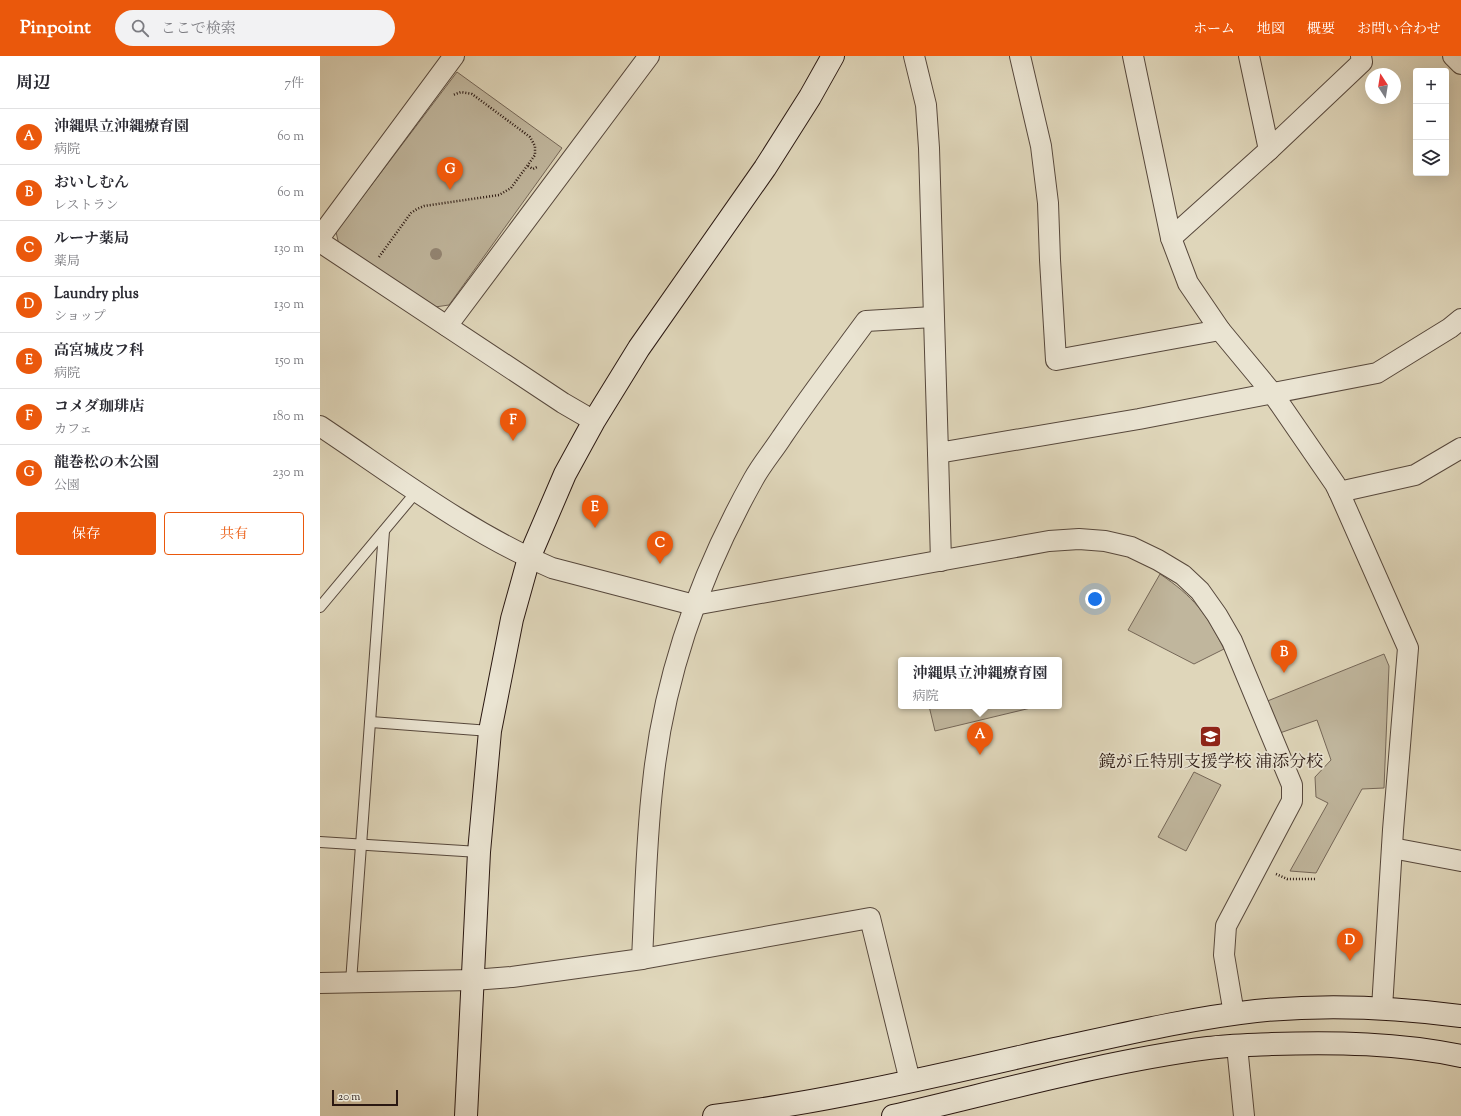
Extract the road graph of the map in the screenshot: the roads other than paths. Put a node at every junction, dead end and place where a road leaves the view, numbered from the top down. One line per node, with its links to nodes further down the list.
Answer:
1 (454, 56): 12 (street)
2 (649, 56): 17 (street)
3 (833, 56): 20 (street)
4 (914, 56): 15 (street)
5 (1020, 56): 18 (street)
6 (1133, 56): 13 (street)
7 (1249, 56): 11 (street)
8 (1361, 56): 11 (street)
9 (1453, 56): 10 (street)
10 (1461, 64)
11 (1269, 150): 13 (street)
12 (320, 237)
13 (1171, 238): 18 (street)
14 (320, 242): 17 (street)
15 (934, 317): 23 (street); 29 (street)
16 (1461, 319): 19 (street)
17 (447, 326): 20 (street)
18 (1220, 330): 19 (street)
19 (1273, 394): 23 (street); 25 (street)
20 (594, 421): 27 (street)
21 (320, 426): 24 (street)
22 (1461, 448): 25 (street)
23 (938, 453): 28 (street)
24 (417, 492): 26 (lane); 27 (street)
25 (1339, 492): 35 (street)
26 (384, 531): 30 (lane); 31 (lane)
27 (529, 558): 29 (street); 32 (street)
28 (941, 561): 29 (street); 43 (street)
29 (694, 604): 38 (street)
30 (320, 607)
31 (371, 722): 32 (lane); 34 (lane)
32 (490, 731): 36 (street)
33 (320, 842): 34 (lane)
34 (362, 844): 36 (lane); 40 (lane)
35 (1392, 848): 37 (street); 42 (street)
36 (479, 852): 39 (street)
37 (1461, 861)
38 (642, 959): 39 (street); 47 (street)
39 (473, 980): 40 (street); 49 (street)
40 (351, 982): 41 (street)
41 (320, 983)
42 (1382, 1008): 43 (street); 44 (street)
43 (1234, 1014): 47 (street)
44 (1461, 1016)
45 (1237, 1046): 46 (street); 48 (street); 52 (street)
46 (1461, 1056)
47 (910, 1081): 50 (street)
48 (920, 1113): 51 (street)
49 (466, 1116)
50 (714, 1116)
51 (893, 1116)
52 (1244, 1116)

